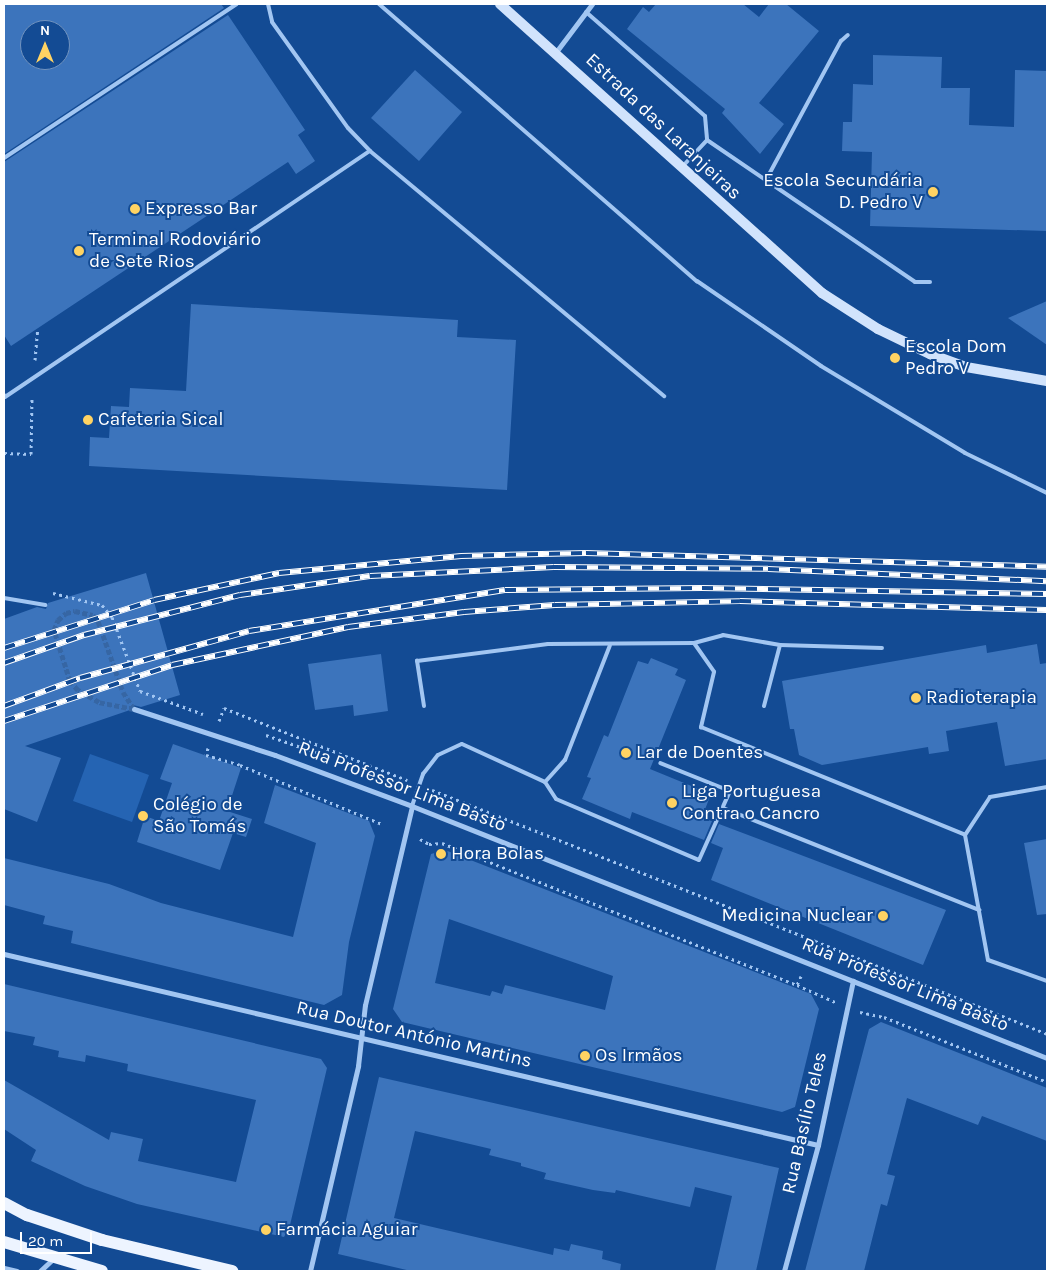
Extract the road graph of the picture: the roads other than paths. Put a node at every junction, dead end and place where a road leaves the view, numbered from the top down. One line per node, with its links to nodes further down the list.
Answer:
1 (237, 4): 11 (lane)
2 (268, 4): 10 (lane)
3 (380, 4): 18 (lane)
4 (500, 4): 8 (main road, Estrada das Laranjeiras)
5 (592, 4): 6 (street)
6 (586, 12): 8 (street); 9 (lane)
7 (848, 35): 13 (lane)
8 (556, 52): 12 (main road, Estrada das Laranjeiras)
9 (707, 140): 12 (lane); 13 (lane)
10 (370, 151): 16 (lane); 17 (lane)
11 (4, 158)
12 (681, 169): 15 (main road, Estrada das Laranjeiras)
13 (766, 180): 14 (lane)
14 (930, 282)
15 (1047, 381)
16 (4, 395)
17 (664, 396)
18 (1047, 493)
19 (4, 598): 20 (lane)
20 (45, 605)
21 (694, 643): 22 (lane); 23 (lane); 33 (lane)
22 (610, 645): 25 (lane); 29 (lane)
23 (780, 645): 24 (lane); 26 (lane)
24 (882, 648)
25 (424, 706)
26 (764, 706)
27 (134, 709): 31 (street, Rua Professor Lima Basto)
28 (660, 763): 32 (lane)
29 (545, 782): 31 (lane); 32 (lane)
30 (1047, 787): 33 (lane)
31 (412, 806): 36 (street, Rua Professor Lima Basto); 38 (street)
32 (723, 808): 34 (lane)
33 (966, 835): 34 (lane)
34 (979, 910): 37 (lane)
35 (4, 954): 38 (street, Rua Doutor António Martins)
36 (853, 981): 39 (street, Rua Professor Lima Basto); 40 (street, Rua Basílio Teles)
37 (1047, 981)
38 (361, 1038): 40 (street, Rua Doutor António Martins); 49 (street)
39 (1047, 1058)
40 (818, 1145): 50 (street, Rua Basílio Teles)
41 (4, 1203): 48 (main road)
42 (4, 1242): 43 (main road)
43 (54, 1258): 46 (street); 47 (main road)
44 (4, 1268): 45 (street)
45 (17, 1271)
46 (40, 1271)
47 (102, 1271)
48 (232, 1271)
49 (310, 1271)
50 (784, 1271)

